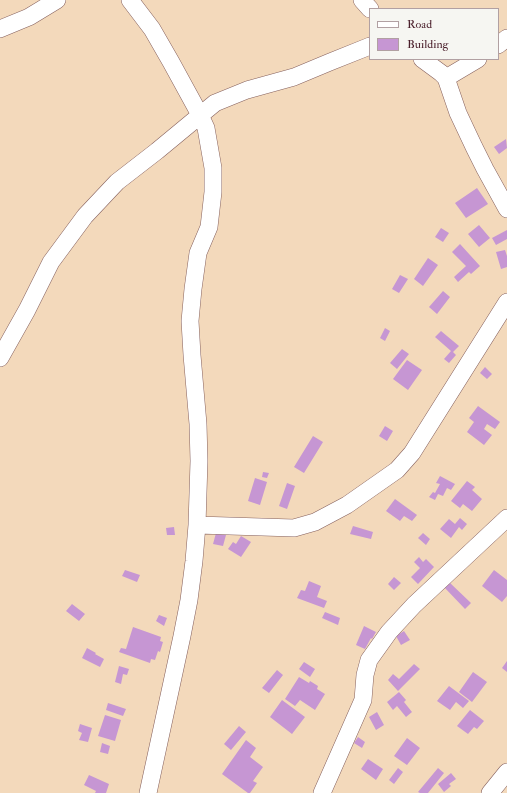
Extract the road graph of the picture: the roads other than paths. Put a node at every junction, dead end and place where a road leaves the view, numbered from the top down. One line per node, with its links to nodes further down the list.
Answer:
1 (57, 0): 5 (street)
2 (130, 0): 12 (street)
3 (362, 0): 4 (street)
4 (369, 8)
5 (0, 29)
6 (507, 38): 7 (street)
7 (499, 44)
8 (369, 46): 12 (street)
9 (423, 60): 11 (street)
10 (476, 60): 11 (street)
11 (446, 78): 13 (street)
12 (200, 115): 15 (street); 17 (street)
13 (507, 209)
14 (507, 302): 17 (street)
15 (0, 358)
16 (507, 518): 20 (street)
17 (197, 525): 19 (street)
18 (507, 772): 21 (street)
19 (148, 793)
20 (322, 793)
21 (490, 793)

